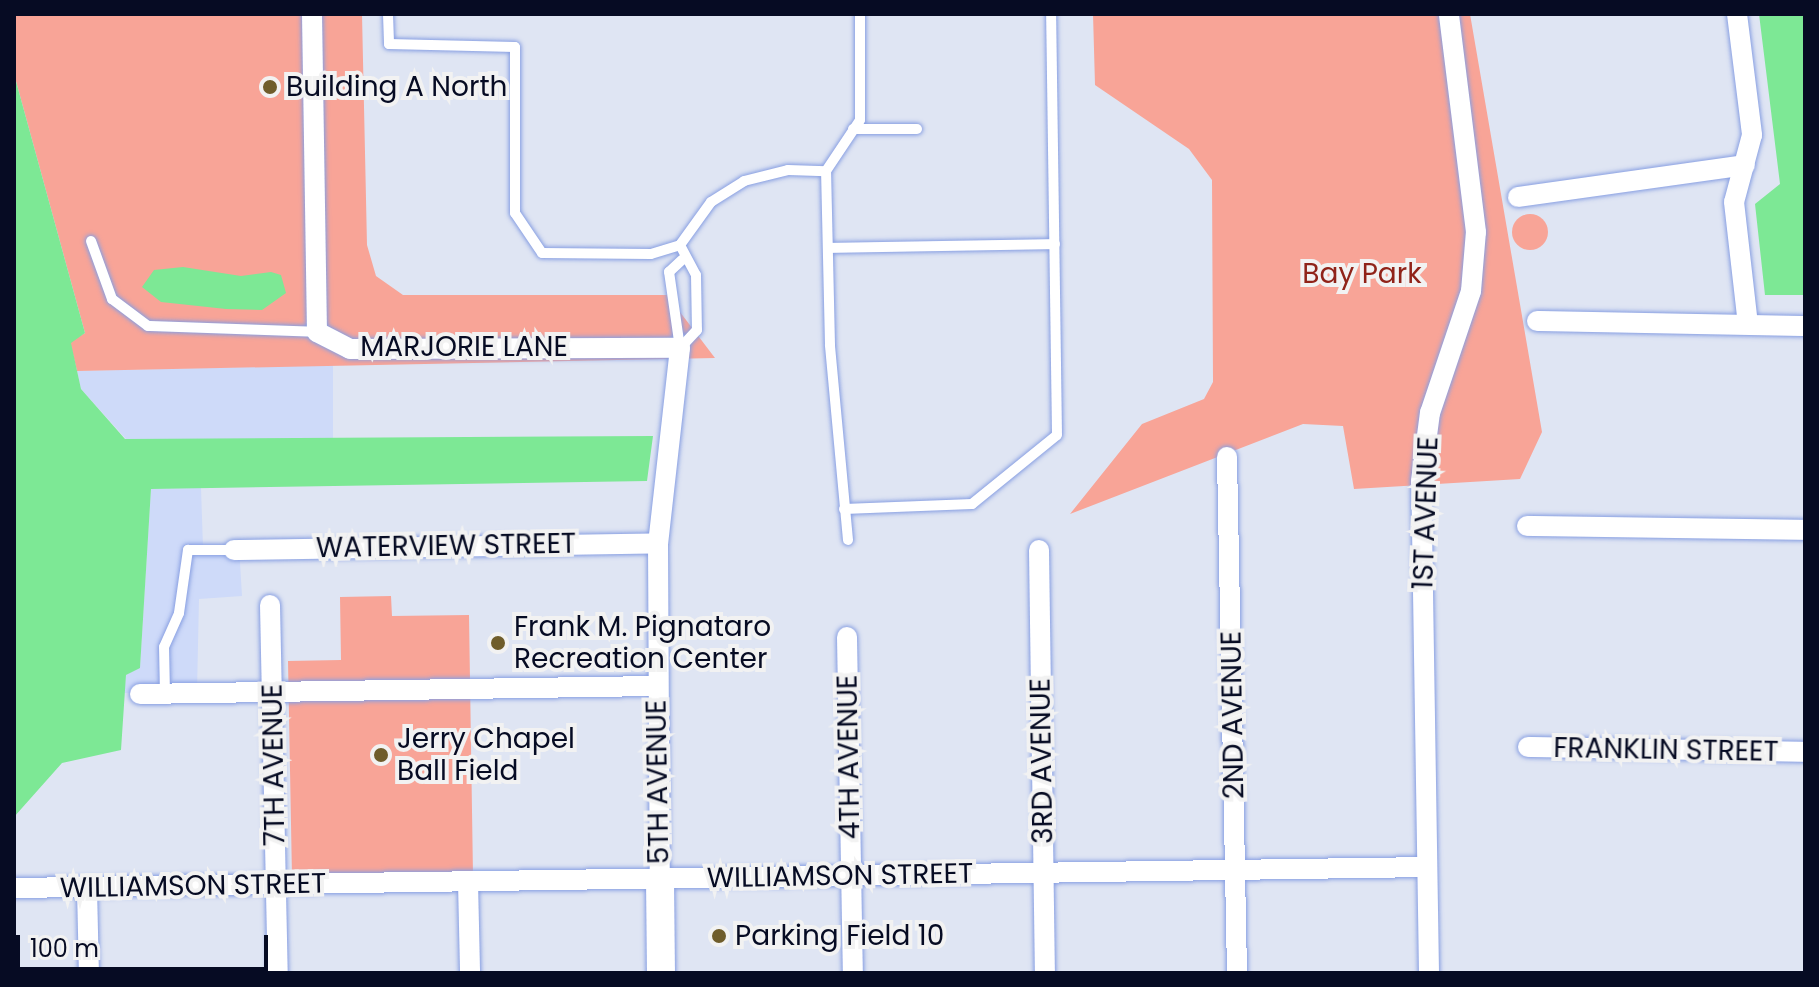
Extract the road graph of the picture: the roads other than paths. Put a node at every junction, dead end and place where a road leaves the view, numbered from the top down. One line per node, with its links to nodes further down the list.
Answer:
1 (312, 14): 20 (street)
2 (388, 14): 14 (lane)
3 (860, 14): 7 (lane)
4 (1051, 14): 13 (lane)
5 (1449, 14): 38 (street, 1ST AVENUE)
6 (1737, 14): 9 (street)
7 (853, 129): 8 (lane); 10 (lane)
8 (917, 129)
9 (1745, 165): 11 (street); 18 (street)
10 (826, 171): 14 (lane); 15 (lane)
11 (1518, 197)
12 (91, 241): 20 (lane)
13 (1055, 244): 15 (lane); 23 (lane)
14 (680, 245): 16 (lane)
15 (829, 248): 23 (lane)
16 (682, 260): 21 (lane); 21 (lane)
17 (1537, 321): 18 (street)
18 (1748, 324): 19 (street)
19 (1805, 326)
20 (317, 332): 21 (street, MARJORIE LANE)
21 (679, 354): 27 (street, 5TH AVENUE)
22 (1227, 457): 39 (street, 2ND AVENUE)
23 (844, 509): 26 (lane)
24 (1527, 526): 25 (street)
25 (1805, 530)
26 (848, 540)
27 (658, 543): 28 (street, WATERVIEW STREET); 32 (street, 5TH AVENUE)
28 (234, 550): 35 (lane)
29 (1039, 550): 40 (street, 3RD AVENUE)
30 (270, 605): 33 (street, 7TH AVENUE)
31 (847, 637): 41 (street, 4TH AVENUE)
32 (656, 686): 33 (street); 42 (street, 5TH AVENUE)
33 (273, 693): 35 (street); 44 (street, 7TH AVENUE)
34 (140, 694): 35 (street)
35 (165, 694)
36 (1528, 747): 37 (street, FRANKLIN STREET)
37 (1805, 752)
38 (1427, 867): 39 (street, WILLIAMSON STREET); 54 (street, 1ST AVENUE)
39 (1236, 869): 40 (street, WILLIAMSON STREET); 53 (street, 2ND AVENUE)
40 (1044, 873): 41 (street, WILLIAMSON STREET); 52 (street, 3RD AVENUE)
41 (852, 875): 42 (street, WILLIAMSON STREET); 51 (street, 4TH AVENUE)
42 (660, 879): 43 (street, WILLIAMSON STREET); 50 (street, 5TH AVENUE)
43 (468, 882): 44 (street, WILLIAMSON STREET); 49 (street)
44 (276, 884): 46 (street, WILLIAMSON STREET); 48 (street, 7TH AVENUE)
45 (14, 888): 46 (street, WILLIAMSON STREET)
46 (87, 888): 47 (street)
47 (89, 973)
48 (278, 973)
49 (470, 973)
50 (661, 973)
51 (853, 973)
52 (1045, 973)
53 (1237, 973)
54 (1429, 973)

